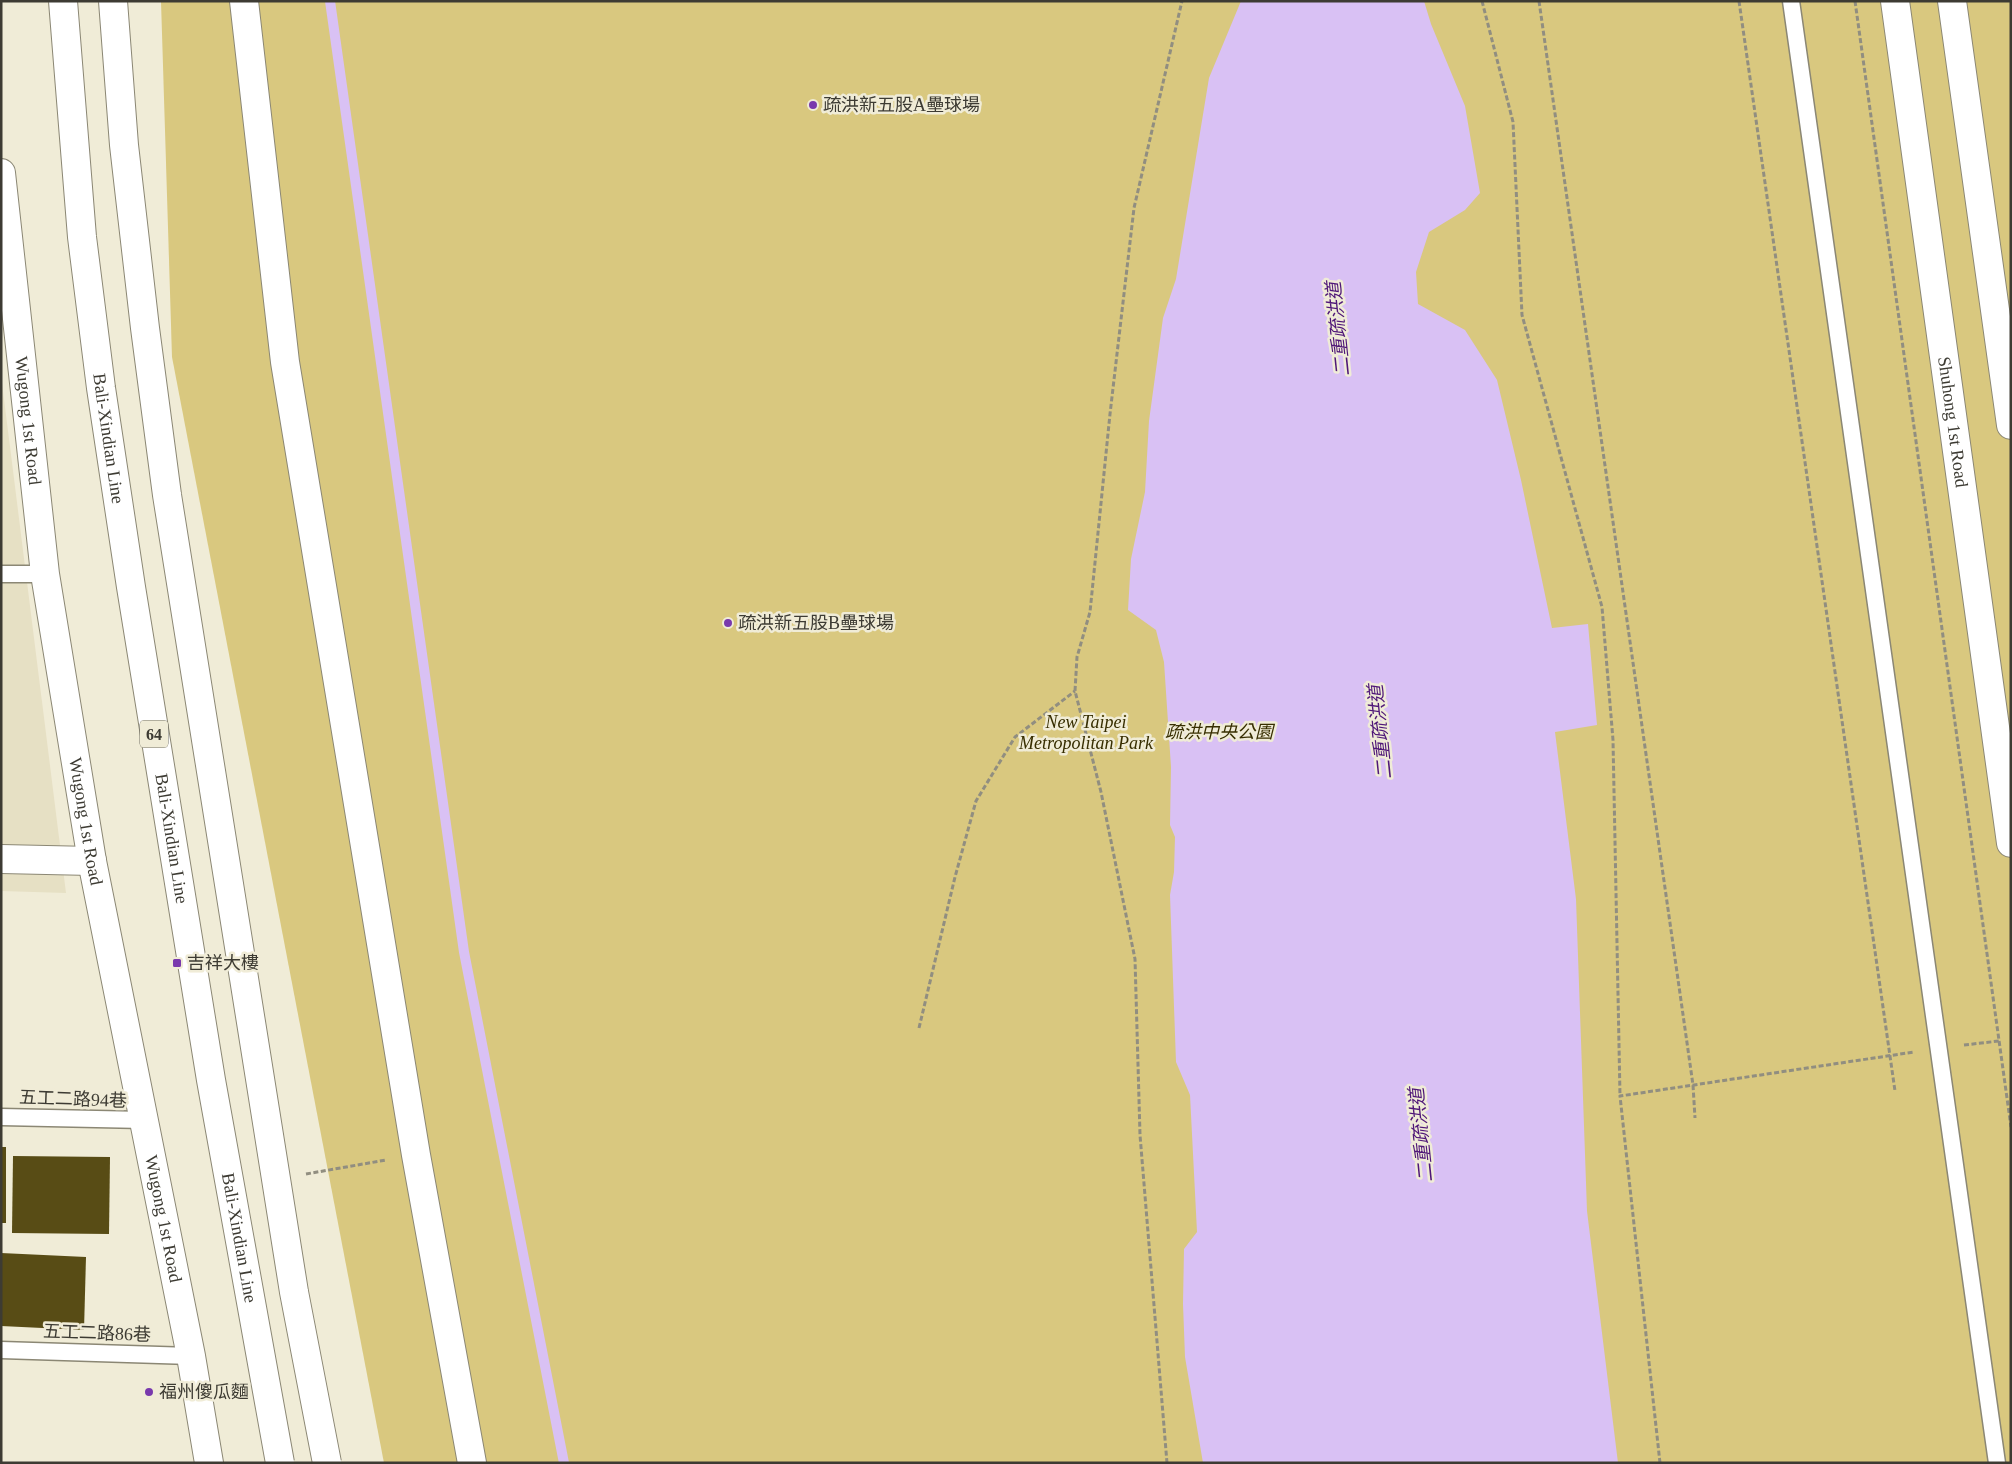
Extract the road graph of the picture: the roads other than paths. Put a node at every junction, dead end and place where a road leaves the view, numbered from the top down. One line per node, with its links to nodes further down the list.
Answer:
1 (63, 1): 20 (main road, Bali-Xindian Line / 64, bridge)
2 (113, 1): 21 (main road, bridge)
3 (244, 1): 22 (main road)
4 (1790, 1): 23 (lane)
5 (1895, 1): 12 (main road, Shuhong 1st Road)
6 (1952, 1): 9 (main road)
7 (1, 173): 8 (main road, Wugong 1st Road)
8 (9, 298): 11 (main road, Wugong 1st Road)
9 (2011, 425)
10 (1, 574): 11 (lane)
11 (44, 574): 14 (main road, Wugong 1st Road)
12 (2011, 843)
13 (1, 858): 14 (main road)
14 (92, 861): 16 (main road, Wugong 1st Road)
15 (1, 1117): 16 (lane, 五工二路94巷)
16 (144, 1120): 18 (main road, Wugong 1st Road)
17 (1, 1350): 18 (lane, 五工二路86巷)
18 (191, 1356): 19 (main road, Wugong 1st Road)
19 (210, 1463)
20 (280, 1463)
21 (327, 1463)
22 (472, 1463)
23 (1997, 1463)

